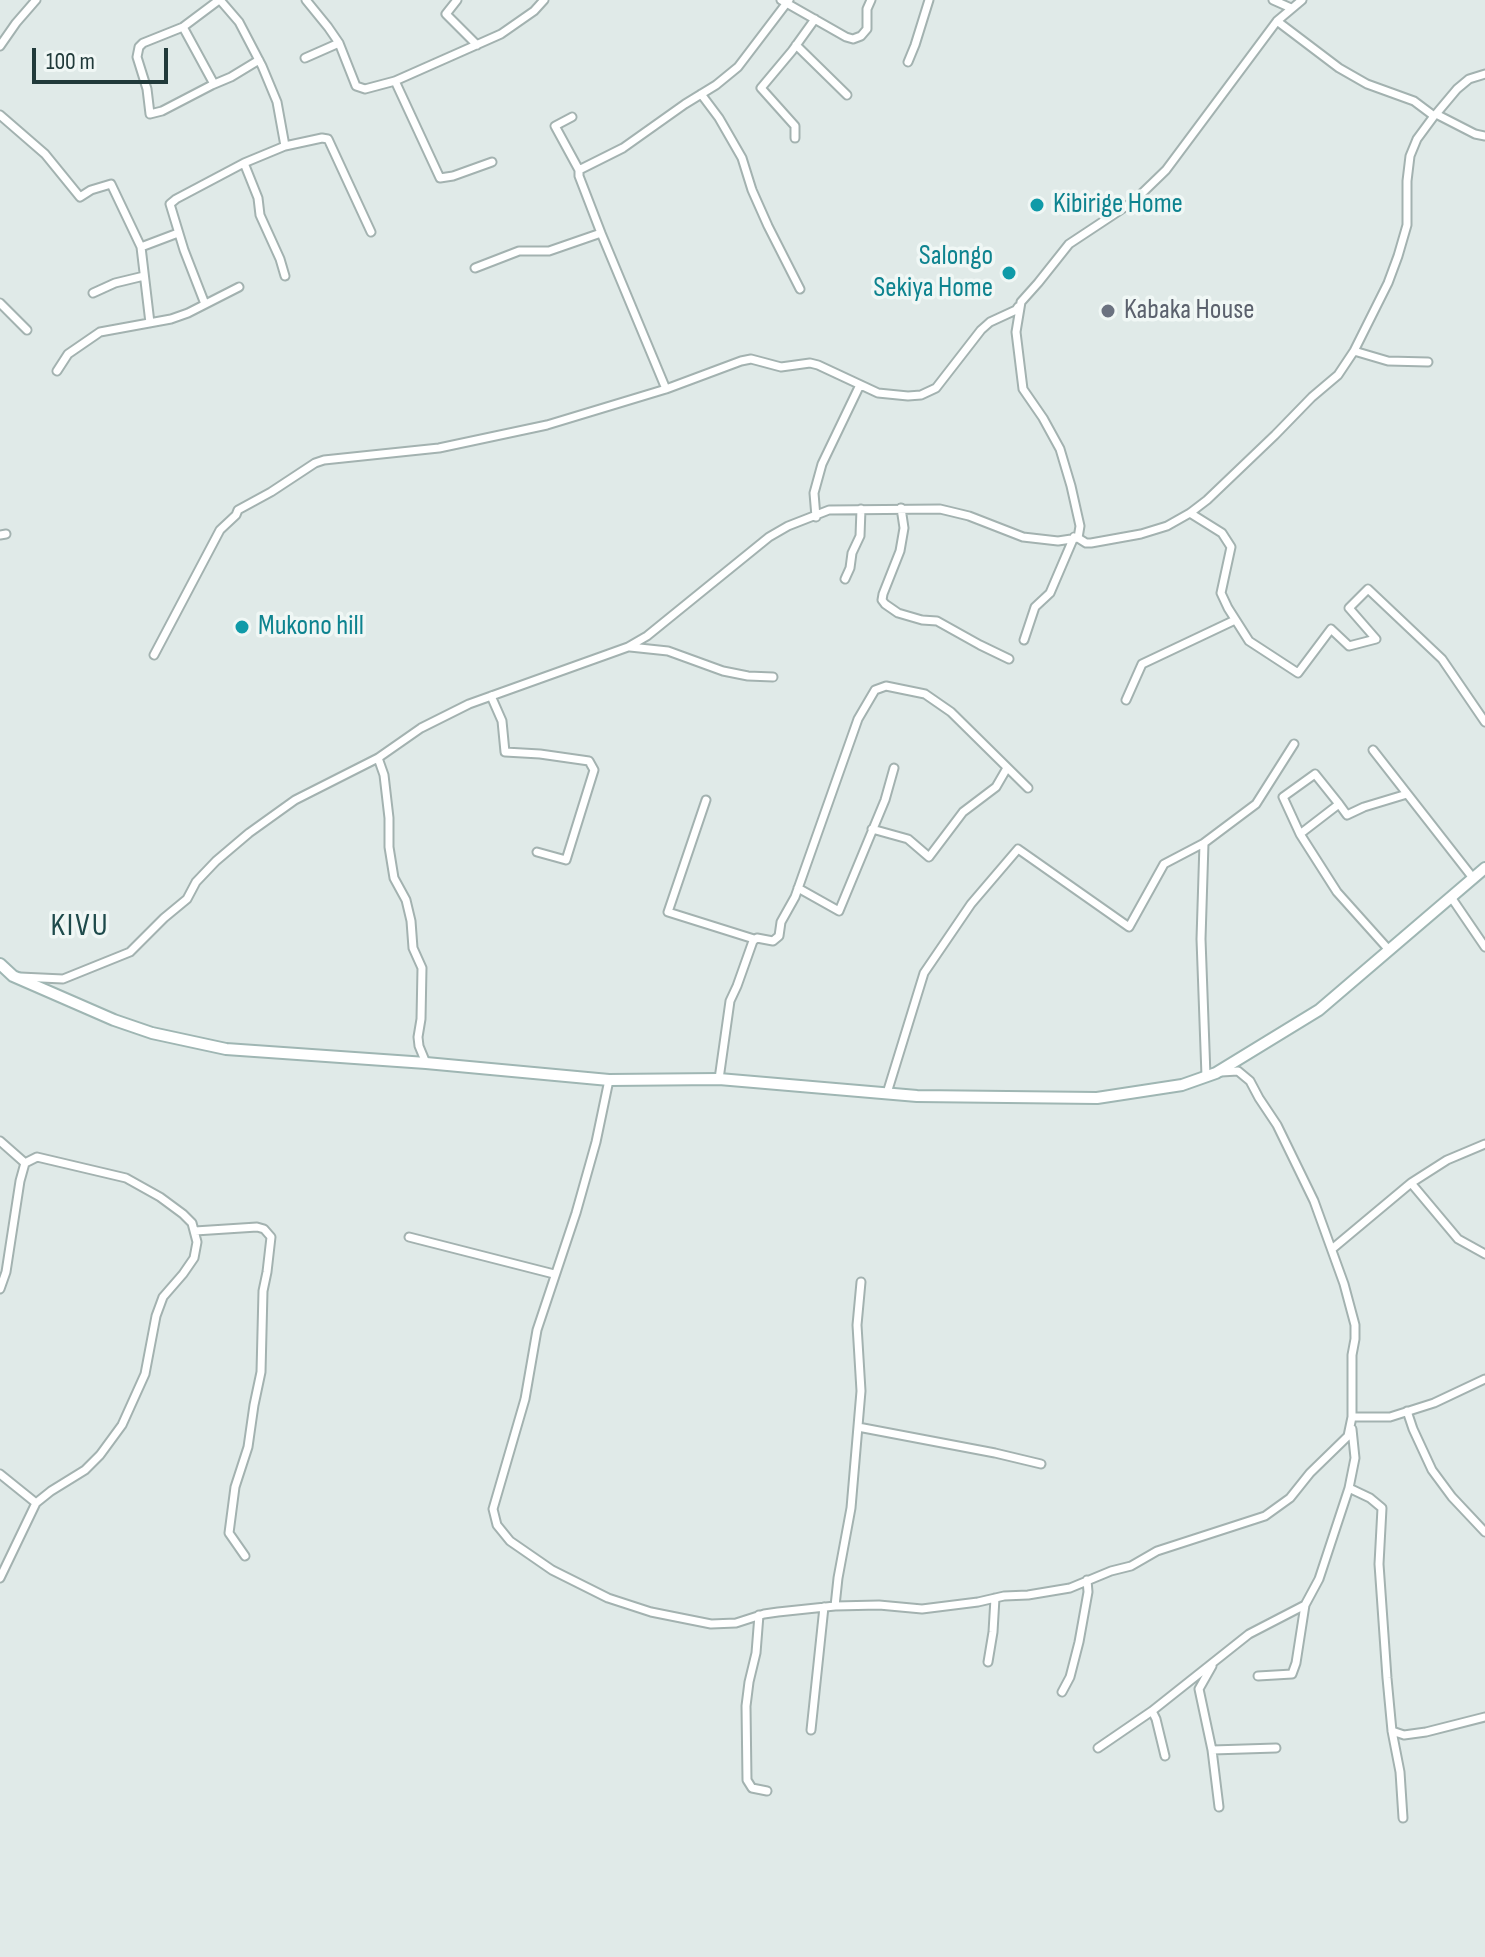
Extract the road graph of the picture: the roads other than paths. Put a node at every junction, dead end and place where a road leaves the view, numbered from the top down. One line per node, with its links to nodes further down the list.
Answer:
1 (36, 0): 18 (street)
2 (219, 0): 14 (street); 20 (street)
3 (306, 0): 15 (street)
4 (457, 0): 16 (street)
5 (544, 0): 16 (street)
6 (871, 0): 12 (street)
7 (929, 0): 21 (street)
8 (1273, 0): 11 (street)
9 (1302, 0): 11 (street)
10 (786, 1): 12 (street); 25 (street)
11 (1291, 8): 13 (street)
12 (815, 19): 17 (street)
13 (1277, 21): 28 (street); 46 (street)
14 (183, 27): 24 (street); 24 (street)
15 (339, 43): 19 (street); 23 (street)
16 (477, 45): 23 (street)
17 (796, 45): 26 (street); 31 (street)
18 (0, 46)
19 (305, 58)
20 (259, 60): 24 (street); 32 (street)
21 (908, 62)
22 (1485, 74): 28 (street)
23 (395, 81): 33 (street)
24 (214, 84)
25 (701, 94): 35 (street); 44 (street)
26 (847, 95)
27 (0, 115): 39 (street)
28 (1435, 115): 30 (street); 51 (street)
29 (572, 117): 35 (street)
30 (1485, 136)
31 (795, 138)
32 (285, 146): 34 (street); 36 (street)
33 (492, 162)
34 (244, 163): 37 (street); 42 (street)
35 (579, 170): 38 (street)
36 (371, 232)
37 (178, 233): 39 (street); 48 (street)
38 (601, 233): 40 (street); 55 (street)
39 (141, 247): 41 (street)
40 (475, 268)
41 (144, 276): 45 (street); 49 (street)
42 (285, 276)
43 (239, 287): 48 (street)
44 (800, 289)
45 (93, 293)
46 (1021, 302): 54 (street); 60 (street)
47 (0, 303): 50 (street)
48 (205, 304): 49 (street)
49 (150, 323): 53 (street)
50 (27, 330)
51 (1354, 351): 52 (street); 58 (street)
52 (1428, 362)
53 (57, 371)
54 (863, 386): 55 (street); 59 (street)
55 (666, 389): 65 (street)
56 (901, 508): 57 (street); 60 (street); 66 (street)
57 (861, 509): 59 (street); 61 (street)
58 (1190, 513): 60 (street); 62 (street)
59 (816, 517): 64 (street)
60 (1076, 538): 63 (street)
61 (845, 579)
62 (1235, 620): 69 (street); 70 (street)
63 (1024, 640)
64 (628, 647): 67 (street); 68 (street)
65 (154, 655)
66 (1009, 659)
67 (773, 677)
68 (491, 696): 73 (street); 83 (street)
69 (1126, 700)
70 (1485, 722)
71 (1294, 744): 82 (street)
72 (1373, 750): 77 (street)
73 (378, 758): 92 (street); 93 (street)
74 (894, 768): 80 (street)
75 (1007, 768): 76 (street); 80 (street); 86 (street)
76 (1028, 788)
77 (1407, 794): 79 (street); 85 (street)
78 (706, 800): 88 (street)
79 (1339, 804): 81 (street); 81 (street)
80 (872, 829): 86 (street)
81 (1300, 834): 90 (street)
82 (1204, 843): 94 (street); 97 (street)
83 (537, 852)
84 (1485, 868): 85 (street)
85 (1473, 878): 87 (street)
86 (798, 888): 88 (street)
87 (1453, 896): 89 (street); 90 (street)
88 (754, 939): 95 (street)
89 (1485, 947)
90 (1389, 950): 94 (street)
91 (0, 964): 92 (street)
92 (13, 976): 93 (street)
93 (426, 1063): 96 (street)
94 (1211, 1074): 97 (street); 104 (street)
95 (719, 1079): 96 (street); 97 (street)
96 (609, 1080): 106 (street)
97 (887, 1093)
98 (0, 1141): 100 (street)
99 (1485, 1144): 101 (street)
100 (25, 1163): 102 (street); 108 (street)
101 (1411, 1183): 104 (street); 105 (street)
102 (195, 1231): 116 (street); 118 (street)
103 (409, 1237): 106 (street)
104 (1332, 1249): 111 (street)
105 (1485, 1254)
106 (554, 1274): 125 (street)
107 (861, 1282): 112 (street)
108 (0, 1289)
109 (1485, 1379): 110 (street)
110 (1407, 1411): 111 (street); 117 (street)
111 (1352, 1422): 115 (street); 120 (street)
112 (858, 1427): 113 (street); 123 (street)
113 (1041, 1464)
114 (0, 1474): 116 (street)
115 (1349, 1488): 122 (street); 135 (street)
116 (36, 1503): 119 (street)
117 (1485, 1532)
118 (245, 1556)
119 (0, 1578)
120 (1087, 1580): 121 (street); 131 (street)
121 (995, 1598): 123 (street); 127 (street)
122 (1305, 1605): 126 (street); 128 (street)
123 (835, 1606): 124 (street)
124 (824, 1607): 125 (street); 134 (street)
125 (759, 1615): 140 (street)
126 (1215, 1661): 129 (street); 130 (street)
127 (988, 1662)
128 (1258, 1676)
129 (1185, 1685): 130 (street); 132 (street)
130 (1199, 1689): 138 (street)
131 (1062, 1692)
132 (1152, 1711): 136 (street); 139 (street)
133 (1485, 1717): 135 (street)
134 (811, 1730)
135 (1392, 1731): 142 (street)
136 (1098, 1748)
137 (1276, 1748): 138 (street)
138 (1212, 1750): 141 (street)
139 (1165, 1756)
140 (767, 1791)
141 (1219, 1807)
142 (1403, 1818)

